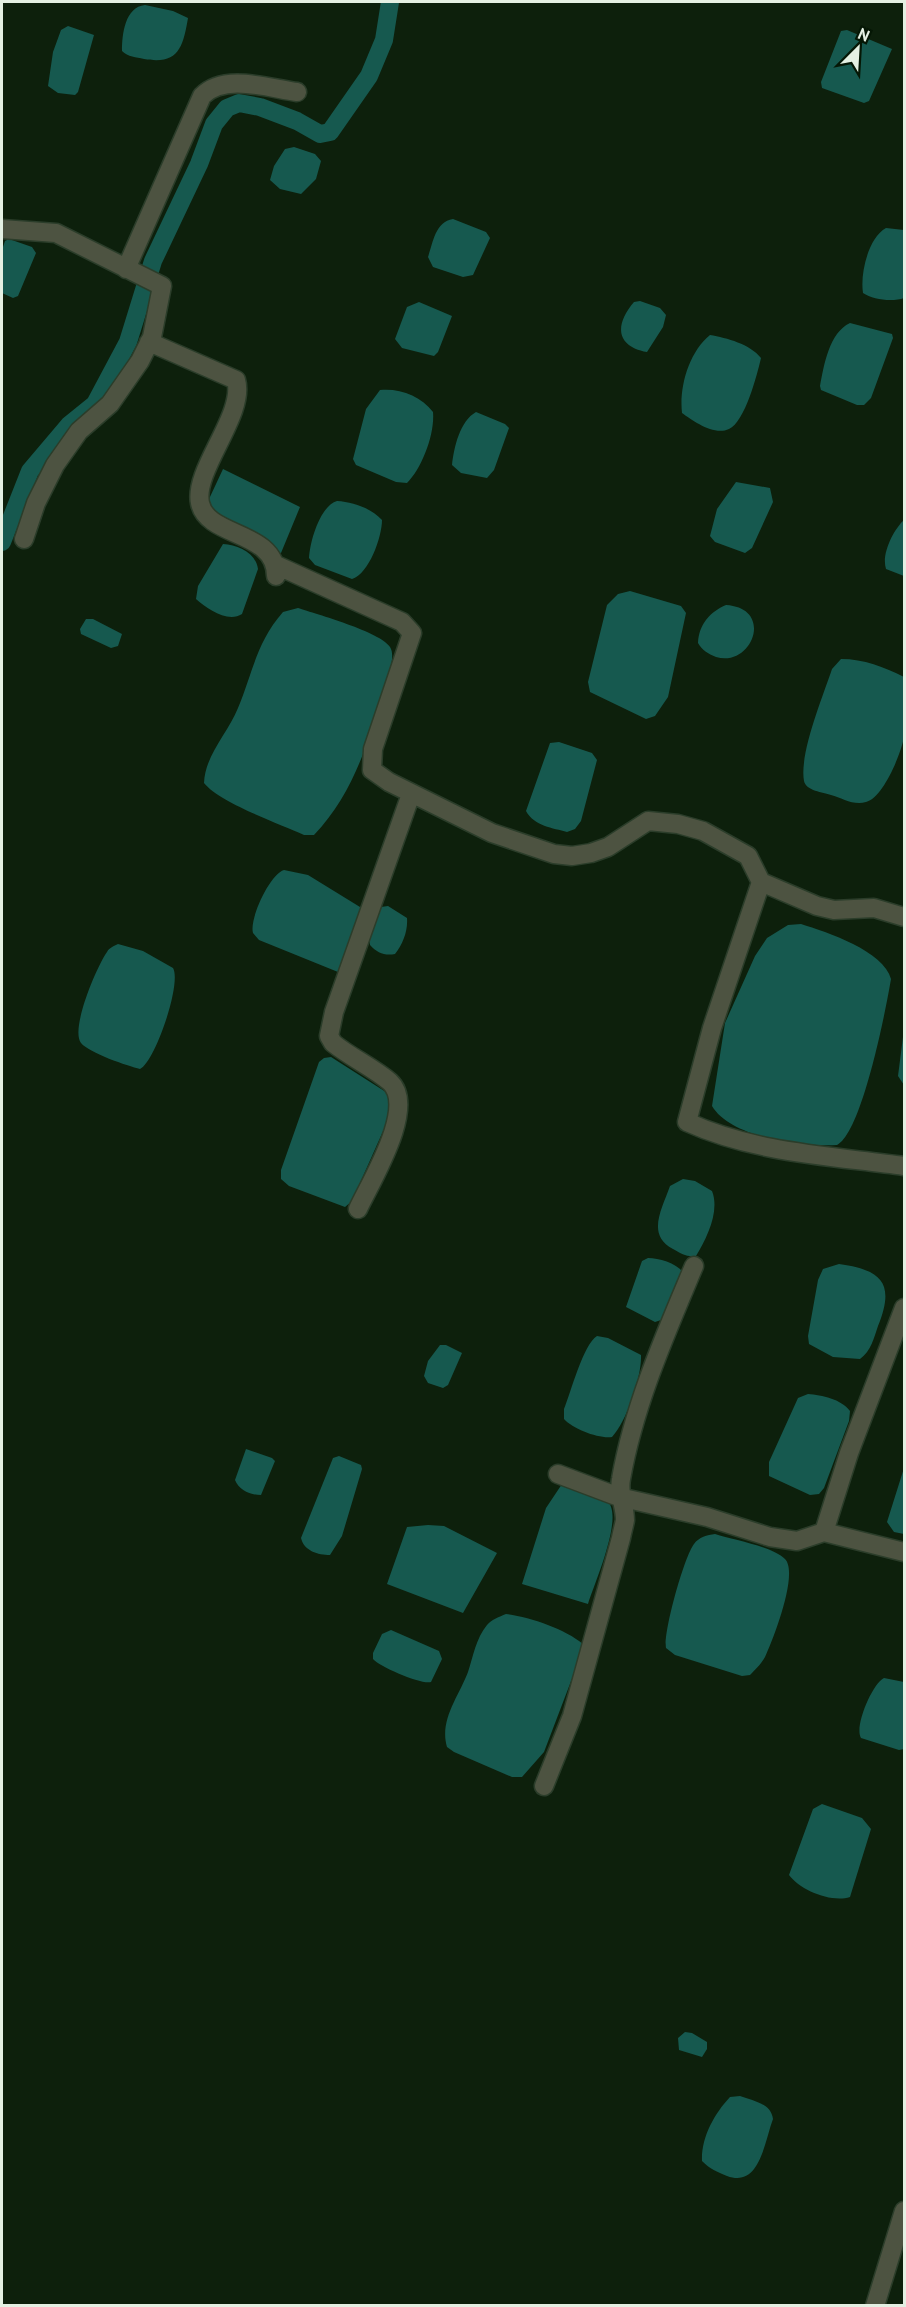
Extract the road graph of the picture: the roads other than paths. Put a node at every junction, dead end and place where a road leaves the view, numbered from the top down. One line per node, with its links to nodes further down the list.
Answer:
1 (297, 92): 3 (street)
2 (2, 229): 3 (street)
3 (129, 271): 4 (street)
4 (149, 342): 5 (street); 6 (street)
5 (24, 539)
6 (411, 794): 7 (street); 10 (street)
7 (761, 882): 8 (street); 9 (street)
8 (904, 917)
9 (904, 1166)
10 (358, 1209)
11 (694, 1266): 14 (street)
12 (904, 1308): 15 (street)
13 (558, 1474): 14 (street)
14 (619, 1497): 15 (street); 17 (street)
15 (824, 1532): 16 (street)
16 (904, 1552)
17 (544, 1786)
18 (904, 2211): 19 (street)
19 (875, 2306)

